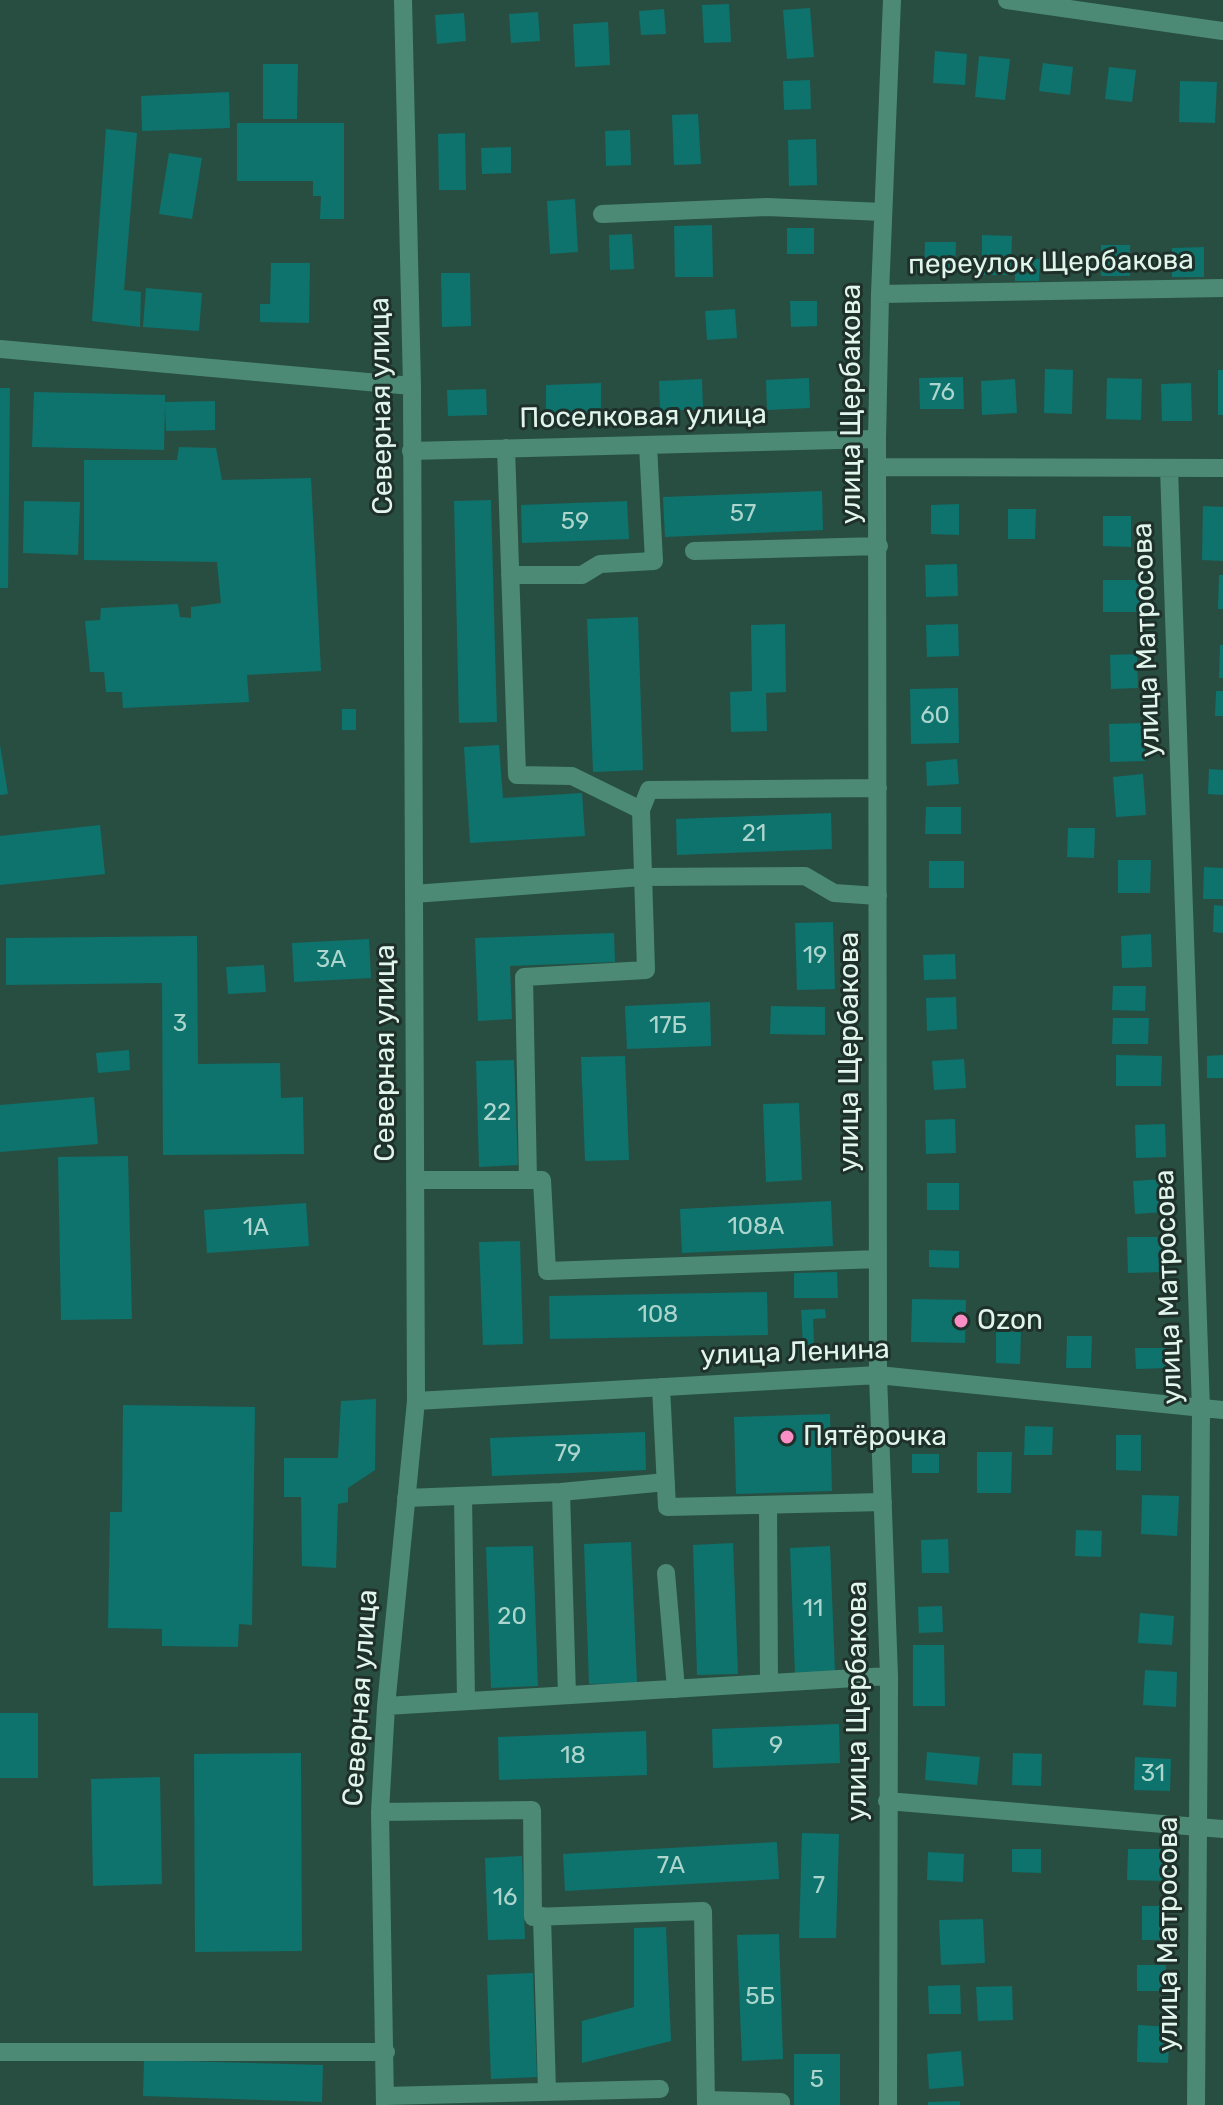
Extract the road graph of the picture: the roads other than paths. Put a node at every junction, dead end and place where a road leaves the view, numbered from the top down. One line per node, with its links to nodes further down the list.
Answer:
1 (403, 0): 10 (street, Северная улица)
2 (892, 0): 5 (street, улица Щербакова)
3 (1007, 0): 4 (street)
4 (1223, 31)
5 (883, 212): 6 (street); 8 (street, улица Щербакова)
6 (602, 214)
7 (1223, 288): 8 (street, переулок Щербакова)
8 (880, 294): 11 (street, улица Щербакова)
9 (0, 349): 10 (street)
10 (412, 386): 14 (street, Северная улица)
11 (877, 439): 12 (street, Поселковая улица); 15 (street, улица Щербакова)
12 (648, 445): 13 (street, Поселковая улица); 20 (street)
13 (506, 448): 14 (street, Поселковая улица); 20 (street)
14 (411, 451): 24 (street, Северная улица)
15 (879, 467): 16 (street); 18 (street, улица Щербакова)
16 (1169, 468): 17 (street); 32 (street, улица Матросова)
17 (1223, 468)
18 (879, 546): 19 (street); 21 (street, улица Щербакова)
19 (694, 551)
20 (510, 575): 22 (street)
21 (878, 788): 22 (street); 25 (street, улица Щербакова)
22 (641, 810): 23 (street)
23 (642, 877): 24 (street); 25 (street); 27 (street)
24 (414, 894): 26 (street, Северная улица)
25 (878, 896): 28 (street, улица Щербакова)
26 (415, 1180): 27 (street); 31 (street, Северная улица)
27 (528, 1180): 28 (street)
28 (878, 1259): 29 (street, улица Щербакова)
29 (878, 1375): 30 (street, улица Ленина); 32 (street, улица Ленина); 38 (street, улица Щербакова)
30 (661, 1387): 31 (street, улица Ленина); 34 (street)
31 (416, 1401): 37 (street, Северная улица)
32 (1201, 1409): 33 (street, улица Ленина); 49 (street, улица Матросова)
33 (1223, 1410)
34 (666, 1482): 35 (street); 39 (street)
35 (561, 1492): 36 (street); 44 (street)
36 (463, 1496): 37 (street); 45 (street)
37 (406, 1498): 46 (street, Северная улица)
38 (883, 1502): 39 (street); 41 (street, улица Щербакова)
39 (768, 1505): 42 (street)
40 (666, 1573): 43 (street)
41 (889, 1676): 42 (street); 47 (street, улица Щербакова)
42 (769, 1683): 43 (street)
43 (676, 1689): 44 (street)
44 (567, 1695): 45 (street)
45 (466, 1701): 46 (street)
46 (386, 1706): 48 (street, Северная улица)
47 (887, 1801): 49 (street); 60 (street, улица Щербакова)
48 (380, 1812): 51 (street); 53 (street, Северная улица)
49 (1197, 1826): 50 (street); 61 (street, улица Матросова)
50 (1223, 1829)
51 (542, 1916): 55 (street); 58 (street)
52 (0, 2052): 53 (street)
53 (386, 2052): 57 (street, Северная улица)
54 (660, 2089): 56 (street)
55 (547, 2092): 56 (street); 57 (street)
56 (580, 2098)
57 (385, 2100)
58 (706, 2102): 59 (street)
59 (781, 2105)
60 (888, 2105)
61 (1196, 2105)

